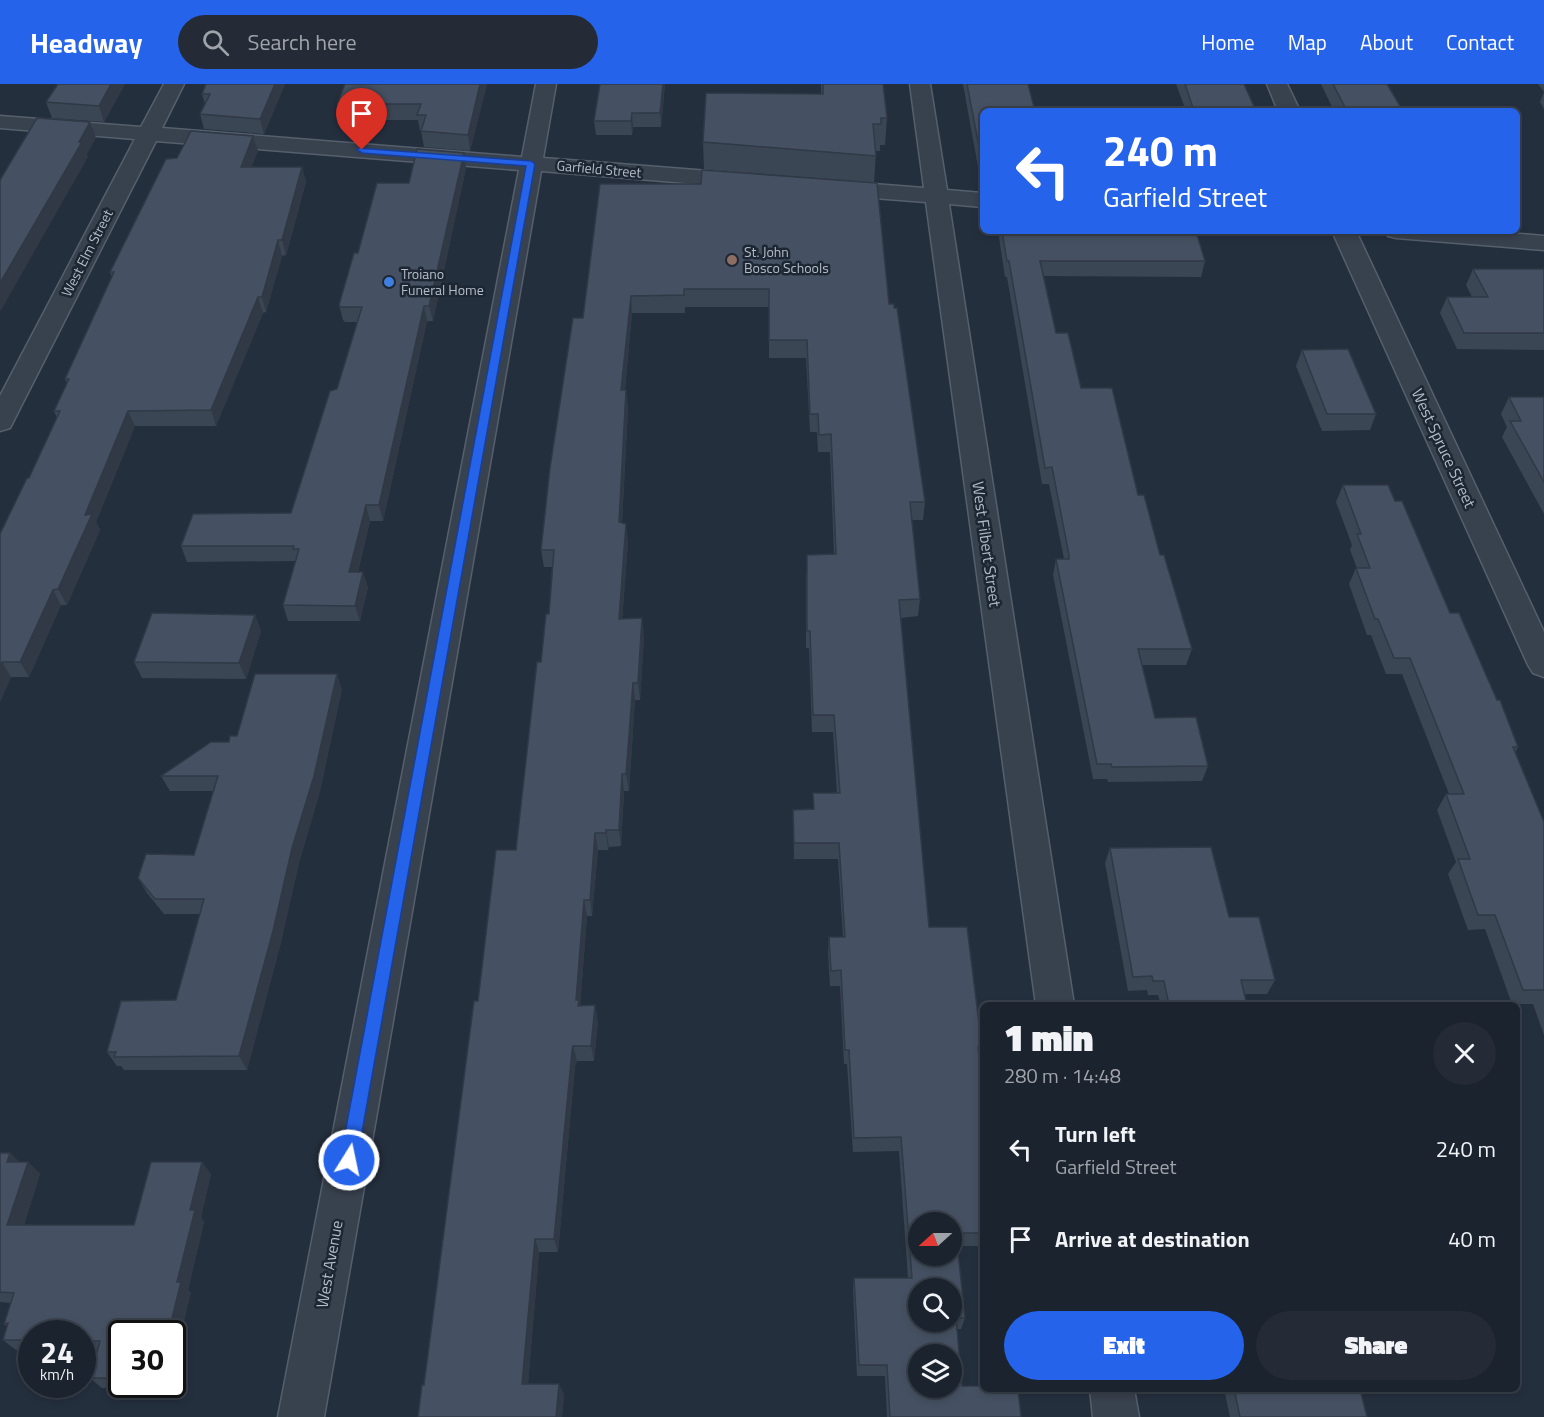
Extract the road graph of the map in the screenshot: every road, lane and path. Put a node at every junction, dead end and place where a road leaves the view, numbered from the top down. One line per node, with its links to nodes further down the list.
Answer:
1 (174, 84): 7 (street, West Elm Street)
2 (546, 84): 8 (street, West Avenue)
3 (920, 84): 11 (street, West Filbert Street)
4 (1277, 84): 5 (street)
5 (1288, 108)
6 (0, 122): 7 (street, Garfield Street)
7 (148, 133): 8 (street, Garfield Street); 16 (street, West Elm Street)
8 (531, 164): 9 (street, Garfield Street); 20 (street, West Avenue)
9 (768, 183)
10 (815, 186): 11 (street)
11 (936, 196): 12 (street); 18 (street, West Filbert Street)
12 (980, 200)
13 (1345, 234): 17 (street, West Spruce Street)
14 (1433, 234): 15 (street)
15 (1544, 243)
16 (0, 422)
17 (1544, 665)
18 (1055, 1002)
19 (1112, 1392): 21 (street)
20 (301, 1417)
21 (1116, 1417)

